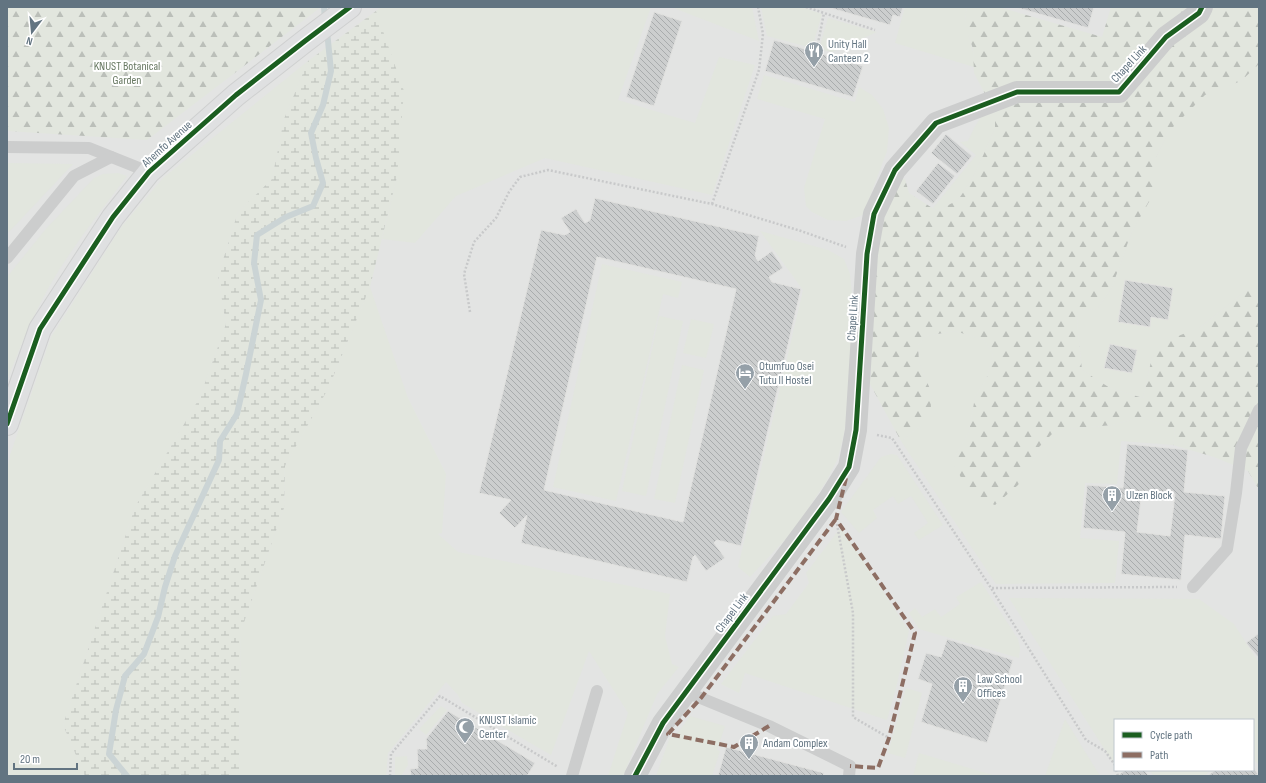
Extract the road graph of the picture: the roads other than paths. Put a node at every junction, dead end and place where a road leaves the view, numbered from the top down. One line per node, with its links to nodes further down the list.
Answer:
1 (1202, 7): 11 (street, Chapel Link)
2 (350, 8): 5 (street, Ahemfo Avenue)
3 (7, 147): 4 (lane)
4 (111, 157): 5 (lane); 6 (lane)
5 (149, 172): 8 (street, Ahemfo Avenue)
6 (7, 258)
7 (1259, 410): 9 (lane)
8 (7, 424)
9 (1193, 587)
10 (597, 691): 12 (lane)
11 (686, 692): 13 (street, Chapel Link); 14 (lane)
12 (572, 776)
13 (635, 776)
14 (849, 776)

